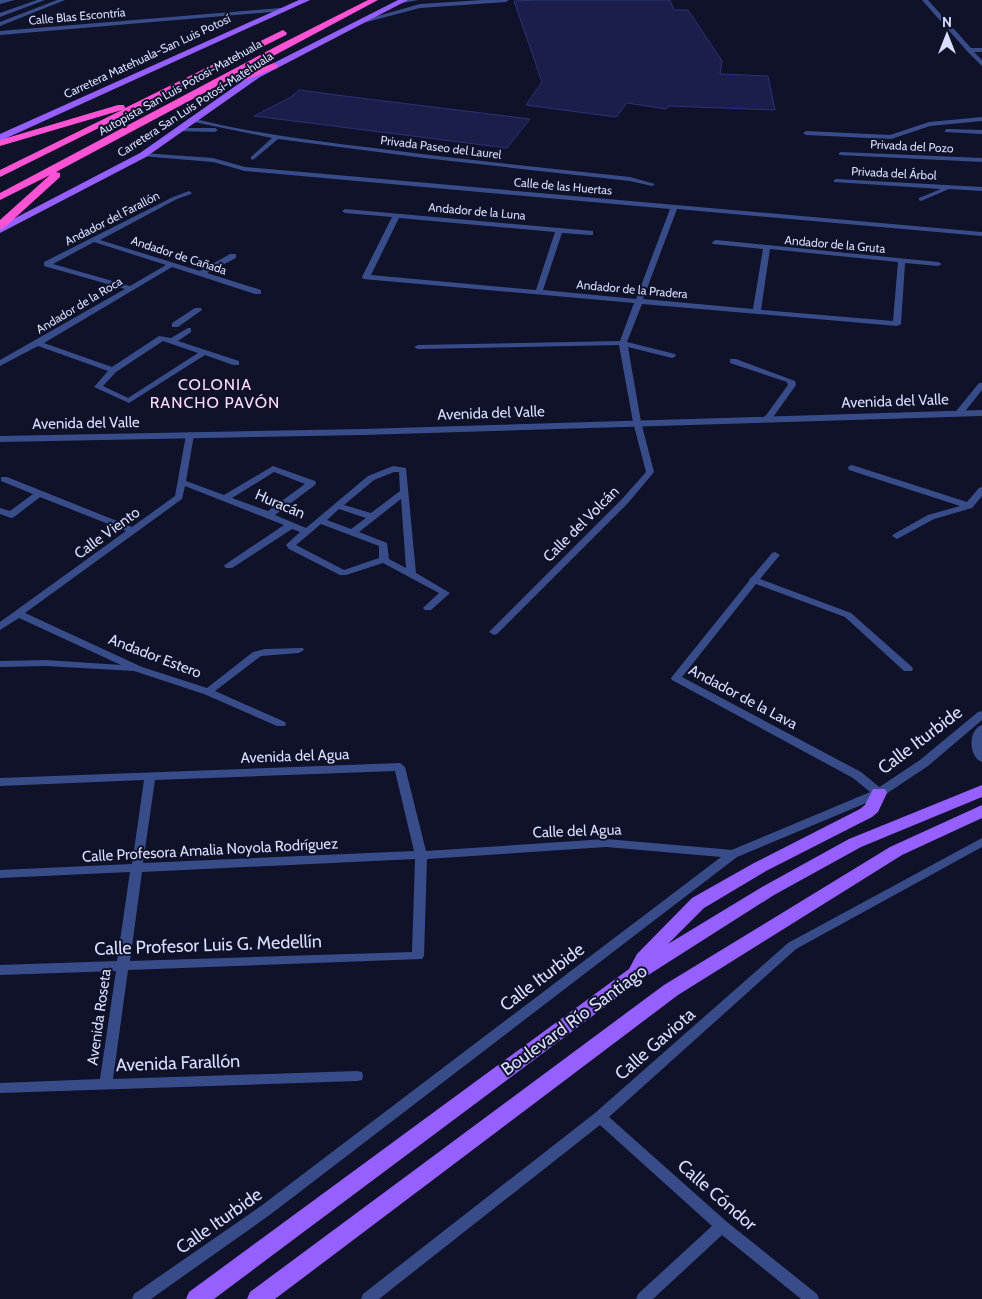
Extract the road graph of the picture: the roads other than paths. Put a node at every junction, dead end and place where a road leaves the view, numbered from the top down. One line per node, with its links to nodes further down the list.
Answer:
1 (12, 0): 9 (street)
2 (62, 0): 10 (street)
3 (306, 0): 11 (main road, Carretera Matehuala-San Luis Potosí)
4 (374, 0): 33 (highway, Autopista San Luis Potosí-Matehuala)
5 (403, 0): 6 (street); 15 (main road, Carretera San Luis Potosí-Matehuala)
6 (416, 0)
7 (506, 0): 15 (street)
8 (925, 0): 19 (street)
9 (0, 2)
10 (41, 2): 13 (street); 16 (street)
11 (280, 10): 12 (street, Calle Blas Escontría); 14 (main road, Carretera Matehuala-San Luis Potosí)
12 (246, 12): 14 (street); 18 (street, Calle Blas Escontría)
13 (0, 15)
14 (260, 19): 32 (main road, Carretera Matehuala-San Luis Potosí)
15 (363, 20): 22 (main road, Carretera San Luis Potosí-Matehuala)
16 (0, 24)
17 (293, 28): 23 (highway)
18 (0, 33)
19 (969, 50): 20 (street); 21 (street)
20 (982, 50)
21 (982, 64)
22 (274, 66): 25 (main road, Carretera San Luis Potosí-Matehuala); 33 (highway)
23 (164, 94): 34 (highway); 40 (highway)
24 (982, 119): 30 (street)
25 (191, 120): 26 (main road, Carretera San Luis Potosí-Matehuala); 27 (street, Privada Paseo del Laurel)
26 (177, 130): 27 (street, Privada Paseo del Laurel); 35 (main road, Carretera San Luis Potosí-Matehuala)
27 (228, 130): 31 (street, Privada Paseo del Laurel)
28 (947, 131): 29 (street)
29 (982, 132)
30 (806, 133)
31 (277, 137): 37 (street); 42 (street, Privada Paseo del Laurel)
32 (0, 138)
33 (115, 138): 39 (highway, Autopista San Luis Potosí-Matehuala)
34 (0, 143)
35 (143, 154): 48 (street, Calle de las Huertas); 51 (main road, Carretera San Luis Potosí-Matehuala)
36 (841, 154): 38 (street, Privada del Pozo)
37 (253, 158)
38 (982, 160)
39 (70, 161): 46 (highway, Autopista San Luis Potosí-Matehuala); 51 (highway)
40 (0, 174)
41 (836, 181): 43 (street, Privada del Árbol)
42 (652, 184)
43 (951, 188): 44 (street, Privada del Árbol); 47 (street, Privada del Árbol)
44 (982, 189)
45 (189, 193): 55 (street, Andador del Farallón)
46 (0, 197)
47 (921, 199)
48 (674, 208): 54 (street, Calle de las Huertas); 66 (street)
49 (345, 211): 50 (street, Andador de la Luna)
50 (397, 215): 52 (street, Andador de la Luna); 65 (street, Andador de la Pradera)
51 (0, 228)
52 (559, 230): 53 (street, Andador de la Luna); 65 (street)
53 (590, 233)
54 (982, 234)
55 (94, 240): 61 (street, Andador de Cañada); 63 (street, Andador del Farallón)
56 (716, 242): 57 (street)
57 (766, 248): 59 (street, Andador de la Gruta); 68 (street, Andador de la Gruta)
58 (234, 256): 62 (street)
59 (902, 262): 60 (street); 69 (street, Andador de la Gruta)
60 (938, 264)
61 (171, 265): 62 (street, Andador de Cañada); 63 (street, Andador de la Roca)
62 (200, 274): 64 (street, Andador de Cañada)
63 (130, 288): 71 (street, Andador de la Roca)
64 (258, 292)
65 (539, 292): 66 (street, Andador de la Pradera)
66 (638, 301): 68 (street, Andador de la Pradera); 72 (street)
67 (198, 310): 70 (street)
68 (757, 311): 69 (street, Andador de la Pradera)
69 (897, 324)
70 (172, 341): 74 (street); 81 (street)
71 (38, 343): 76 (street, Andador de la Roca); 81 (street)
72 (623, 343): 73 (street); 77 (street); 86 (street)
73 (418, 347)
74 (204, 352): 79 (street); 81 (street)
75 (0, 355): 76 (street)
76 (11, 356): 80 (street, Andador de la Roca)
77 (672, 356)
78 (732, 360): 85 (street)
79 (236, 363)
80 (0, 364)
81 (113, 370)
82 (982, 385): 83 (street)
83 (960, 412): 84 (street, Avenida del Valle); 85 (street, Avenida del Valle)
84 (982, 413)
85 (768, 418): 86 (street, Avenida del Valle)
86 (637, 422): 87 (street, Avenida del Valle); 115 (street, Calle del Volcán)
87 (190, 435): 88 (street, Avenida del Valle); 91 (street, Calle Viento)
88 (0, 439)
89 (852, 468): 97 (street)
90 (4, 479): 93 (street)
91 (182, 482): 95 (street, Huracán); 103 (street, Calle Viento)
92 (404, 492): 96 (street); 100 (street); 110 (street)
93 (39, 494): 98 (street); 103 (street)
94 (980, 495): 97 (street)
95 (225, 498): 99 (street, Huracán); 99 (street)
96 (339, 506): 100 (street); 101 (street)
97 (969, 506): 106 (street)
98 (0, 511)
99 (269, 515): 102 (street, Huracán)
100 (373, 517): 105 (street)
101 (319, 520): 104 (street); 105 (street)
102 (291, 524): 104 (street, Huracán); 109 (street)
103 (133, 531): 113 (street, Calle Viento)
104 (305, 531): 108 (street, Huracán)
105 (353, 532): 108 (street)
106 (897, 536)
107 (774, 555): 111 (street)
108 (384, 560): 110 (street)
109 (229, 566)
110 (411, 575): 112 (street)
111 (753, 580): 119 (street); 128 (street, Andador de la Lava)
112 (428, 608)
113 (18, 614): 114 (street, Calle Viento); 118 (street, Andador Estero)
114 (0, 627)
115 (494, 632)
116 (299, 650): 120 (street)
117 (0, 664): 118 (street)
118 (138, 669): 120 (street, Andador Estero)
119 (908, 669)
120 (208, 692): 122 (street, Andador Estero)
121 (982, 714): 128 (street, Calle Iturbide)
122 (281, 724)
123 (982, 728): 124 (street)
124 (982, 758)
125 (150, 776): 126 (street, Avenida del Agua); 132 (street, Avenida del Agua); 133 (street, Avenida Roseta)
126 (0, 782)
127 (982, 791): 138 (main road, Boulevard Río Santiago)
128 (879, 793): 131 (street, Calle Iturbide); 138 (main road)
129 (982, 811): 146 (main road, Boulevard Río Santiago)
130 (982, 842): 142 (street, Calle Gaviota)
131 (733, 854): 132 (street, Calle del Agua); 144 (street, Calle Iturbide)
132 (421, 855): 133 (street, Calle Profesora Amalia Noyola Rodríguez); 135 (street, Avenida del Agua)
133 (137, 869): 134 (street, Calle Profesora Amalia Noyola Rodríguez); 136 (street, Avenida Roseta)
134 (0, 874)
135 (418, 956): 136 (street, Calle Profesor Luis G. Medellín)
136 (123, 964): 137 (street, Calle Profesor Luis G. Medellín); 140 (street, Avenida Roseta)
137 (0, 970)
138 (635, 974): 145 (main road, Boulevard Río Santiago)
139 (357, 1076): 140 (street, Avenida Farallón)
140 (106, 1084): 141 (street, Avenida Farallón)
141 (0, 1088)
142 (600, 1117): 143 (street, Calle Cóndor); 147 (street, Calle Gaviota)
143 (722, 1226): 148 (street); 149 (street, Calle Cóndor)
144 (139, 1299)
145 (197, 1299)
146 (258, 1299)
147 (368, 1299)
148 (643, 1299)
149 (812, 1299)

